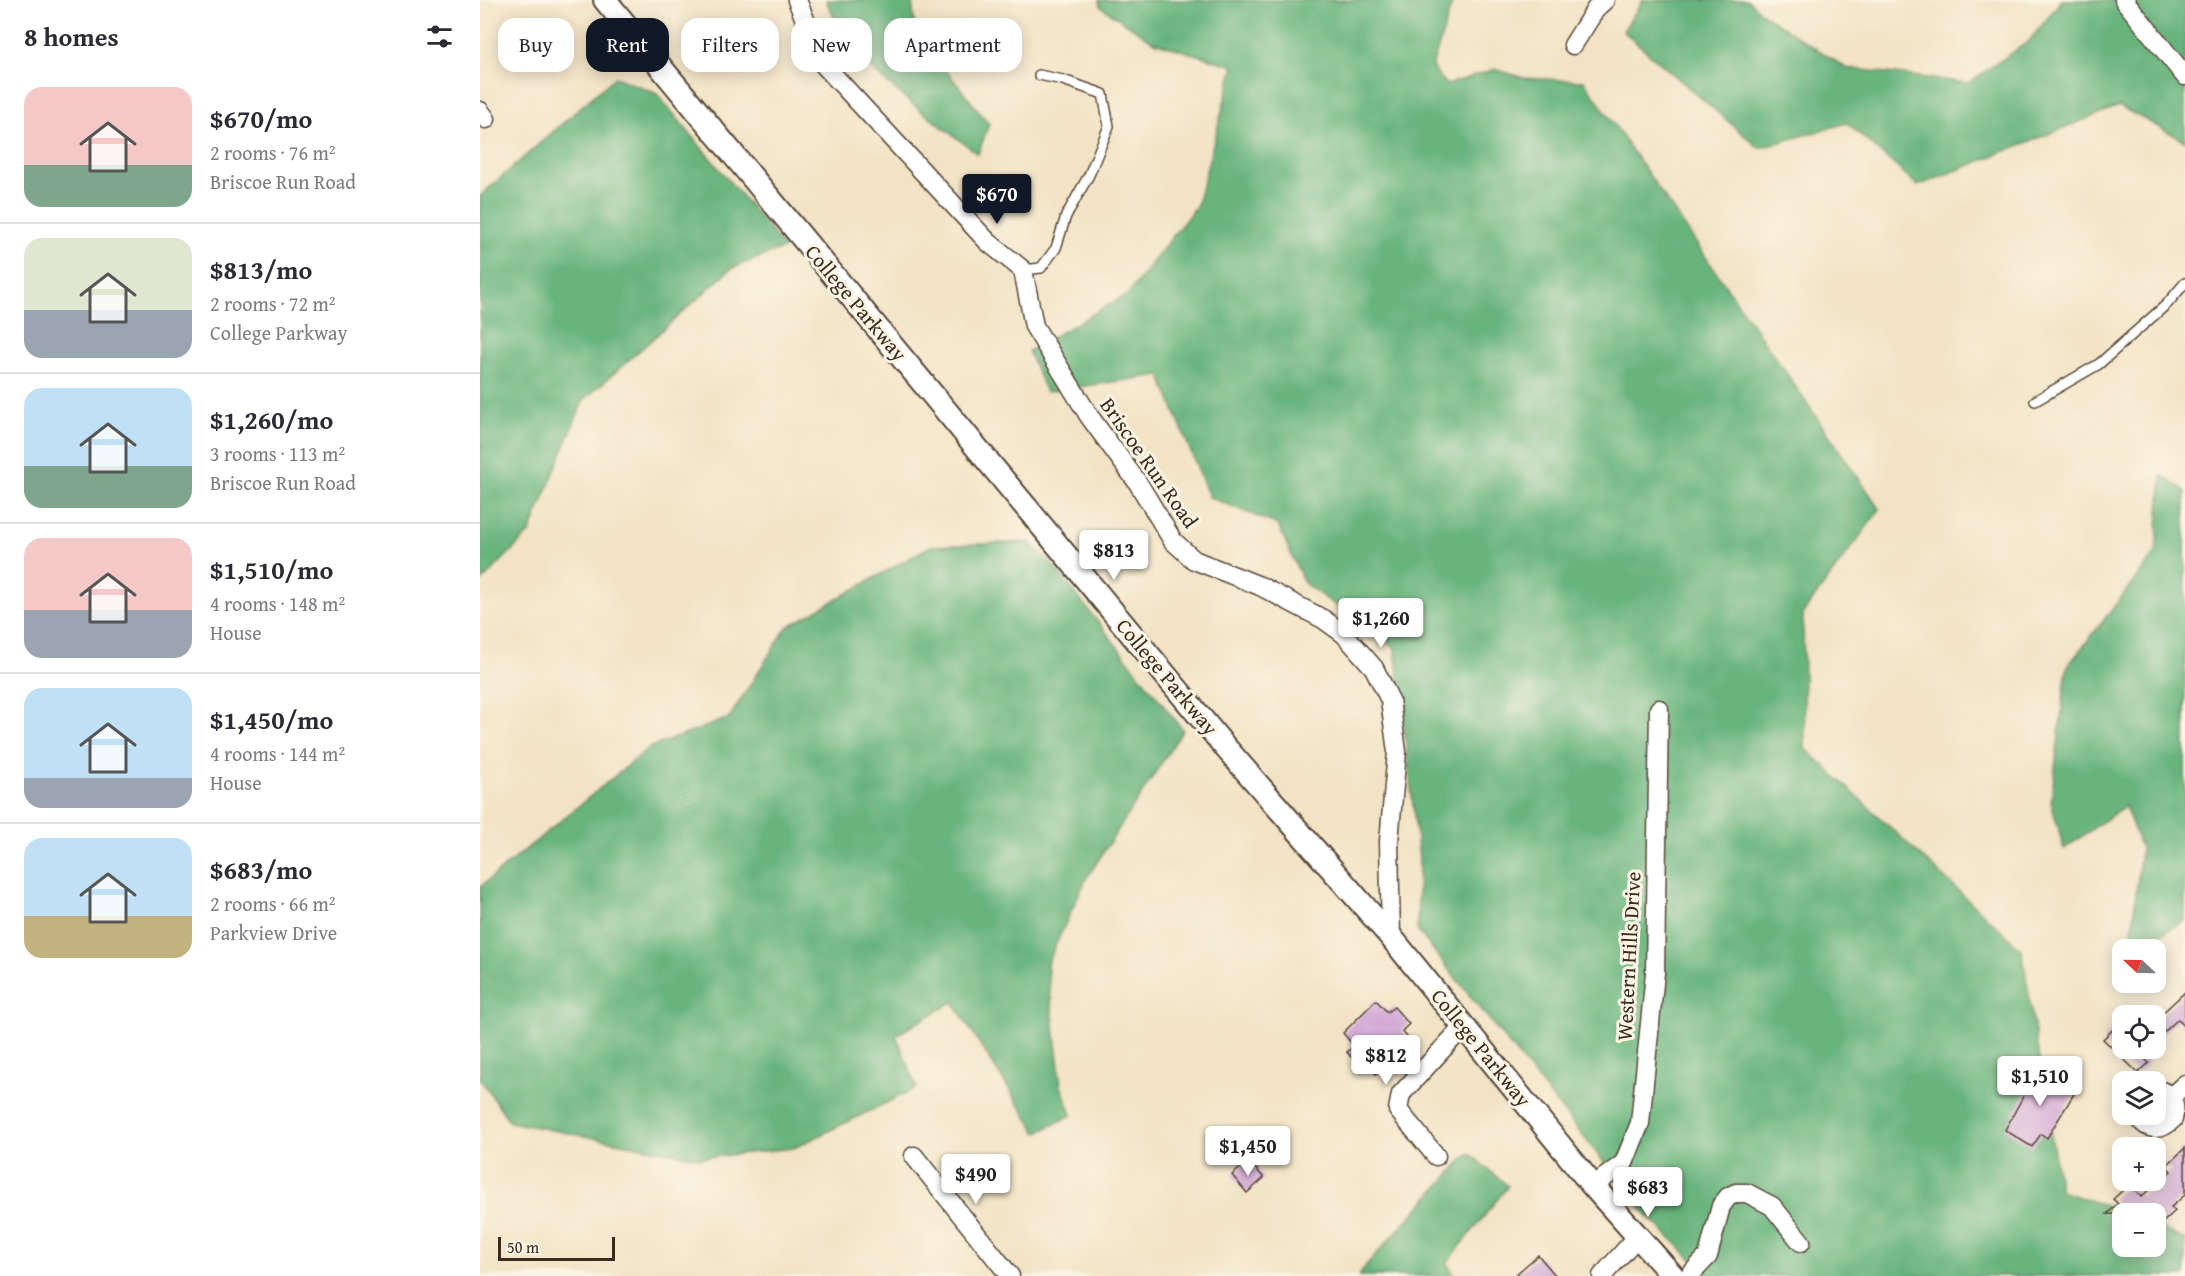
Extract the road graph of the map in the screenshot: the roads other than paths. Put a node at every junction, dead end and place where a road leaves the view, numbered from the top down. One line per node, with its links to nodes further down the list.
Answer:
1 (605, 0): 12 (street, College Parkway)
2 (797, 0): 8 (street)
3 (1605, 0): 5 (street)
4 (2124, 0): 7 (street)
5 (1574, 45)
6 (1039, 75): 8 (lane)
7 (2185, 76)
8 (1023, 270): 12 (street, Briscoe Run Road)
9 (2185, 283): 10 (lane)
10 (2035, 401)
11 (1659, 709): 22 (street, Western Hills Drive)
12 (1391, 937): 13 (street, College Parkway)
13 (1463, 1027): 21 (street); 22 (street, College Parkway)
14 (2185, 1084): 15 (street)
15 (2166, 1093)
16 (2166, 1096): 17 (street)
17 (2166, 1124)
18 (2145, 1125): 19 (street)
19 (2165, 1125)
20 (914, 1155): 25 (street)
21 (1436, 1155)
22 (1593, 1186): 23 (street, College Parkway)
23 (1637, 1237): 26 (street); 27 (street, College Parkway)
24 (1801, 1242): 28 (street)
25 (1010, 1276)
26 (1602, 1276)
27 (1673, 1276)
28 (1689, 1276)

